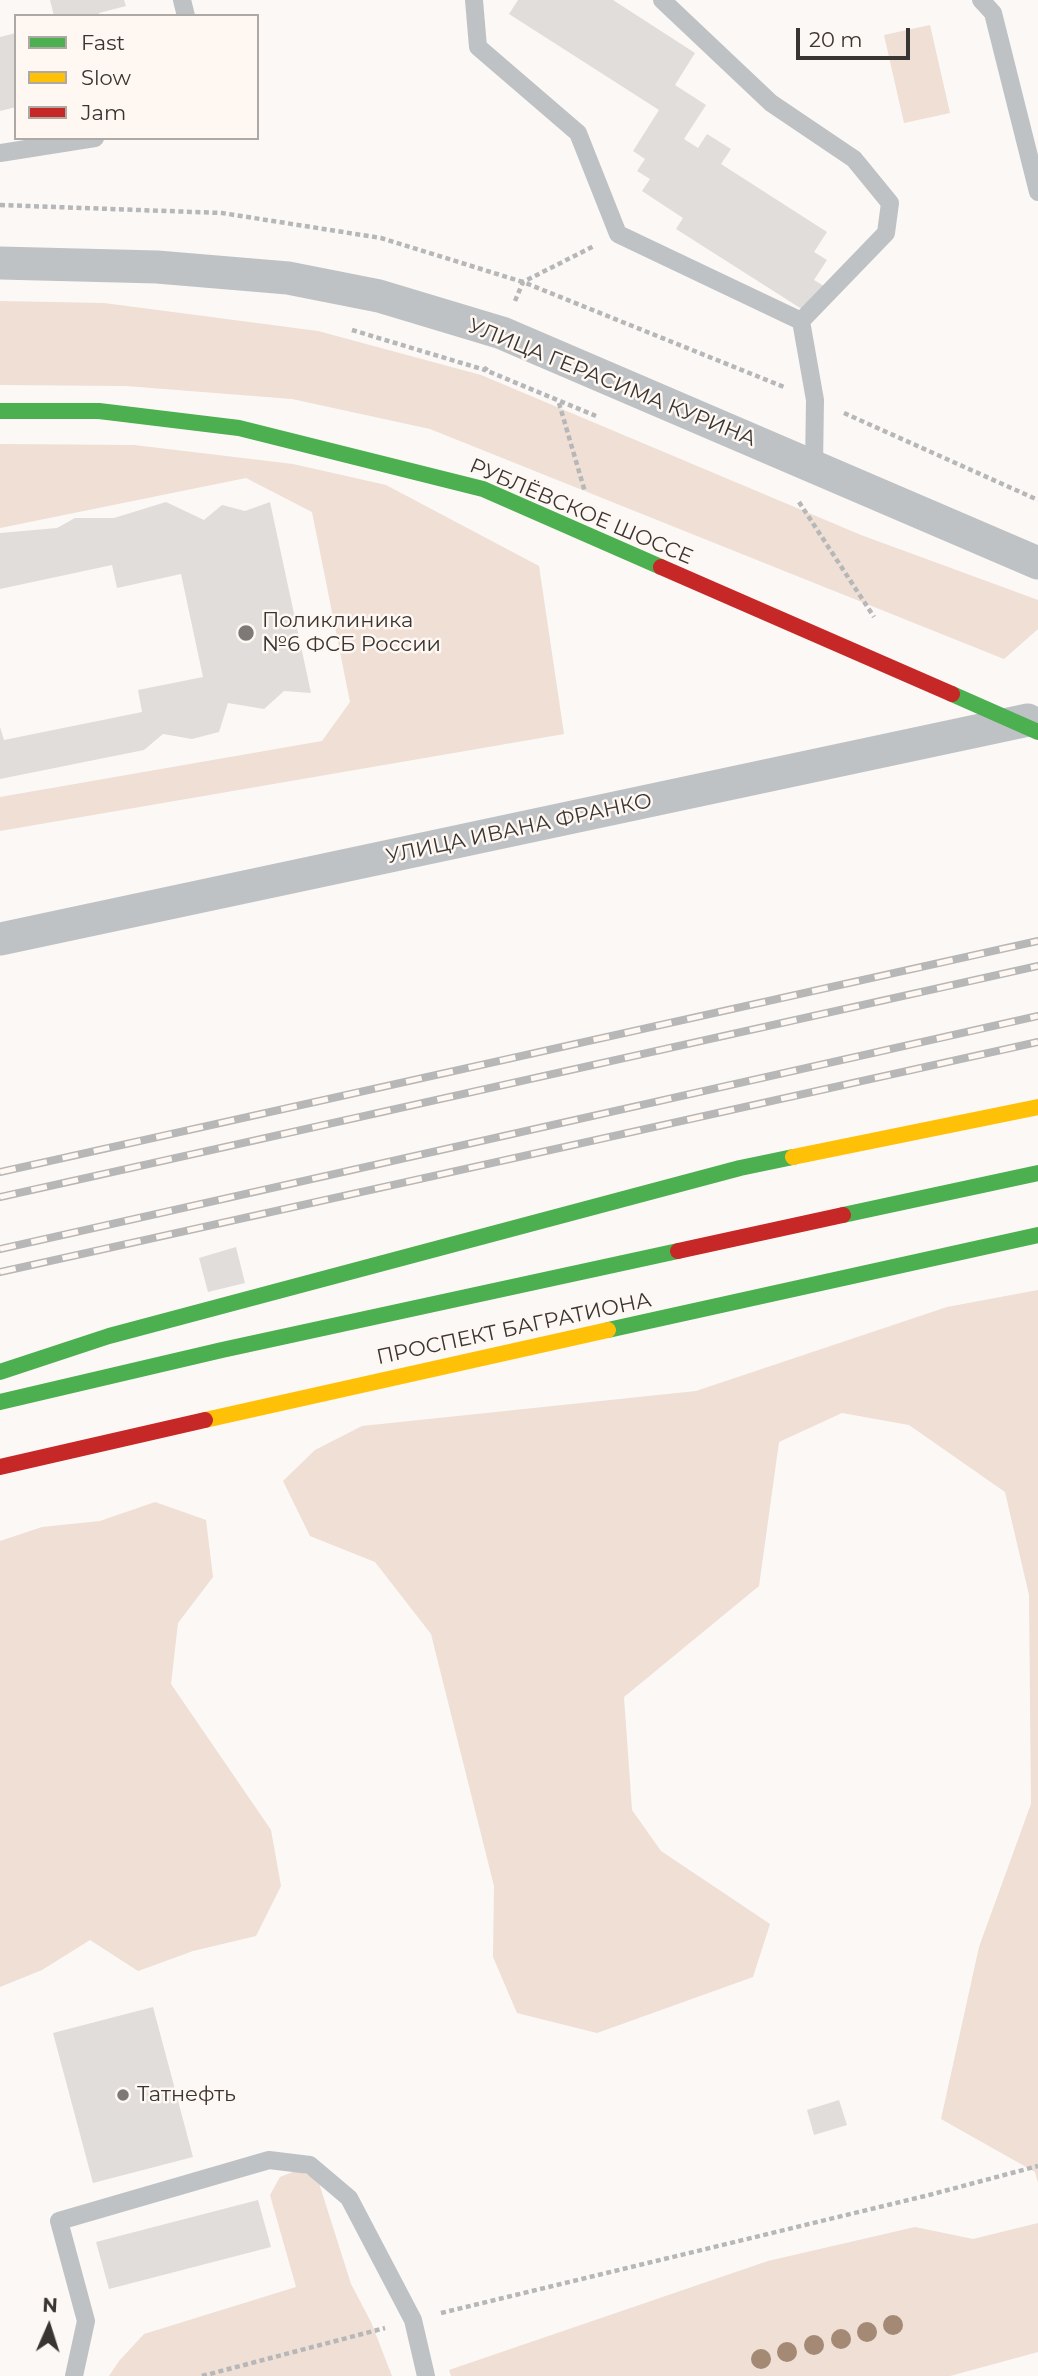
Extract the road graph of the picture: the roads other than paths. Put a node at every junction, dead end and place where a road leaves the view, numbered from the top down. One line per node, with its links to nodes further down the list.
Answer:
1 (474, 0): 8 (lane)
2 (662, 0): 8 (lane)
3 (981, 0): 6 (lane)
4 (82, 140): 5 (lane)
5 (0, 153)
6 (1038, 192)
7 (0, 263): 10 (street, УЛИЦА ГЕРАСИМА КУРИНА)
8 (801, 321): 10 (lane)
9 (0, 411): 13 (street, РУБЛЁВСКОЕ ШОССЕ)
10 (814, 467): 11 (street, УЛИЦА ГЕРАСИМА КУРИНА)
11 (1038, 563)
12 (1038, 718): 14 (street, УЛИЦА ИВАНА ФРАНКО)
13 (1038, 732)
14 (0, 939)
15 (1038, 1107): 18 (street)
16 (1038, 1173): 19 (street, ПРОСПЕКТ БАГРАТИОНА)
17 (1038, 1236): 20 (street, ПРОСПЕКТ БАГРАТИОНА)
18 (0, 1372)
19 (0, 1402)
20 (0, 1467)
21 (74, 2376): 22 (lane)
22 (426, 2376)

